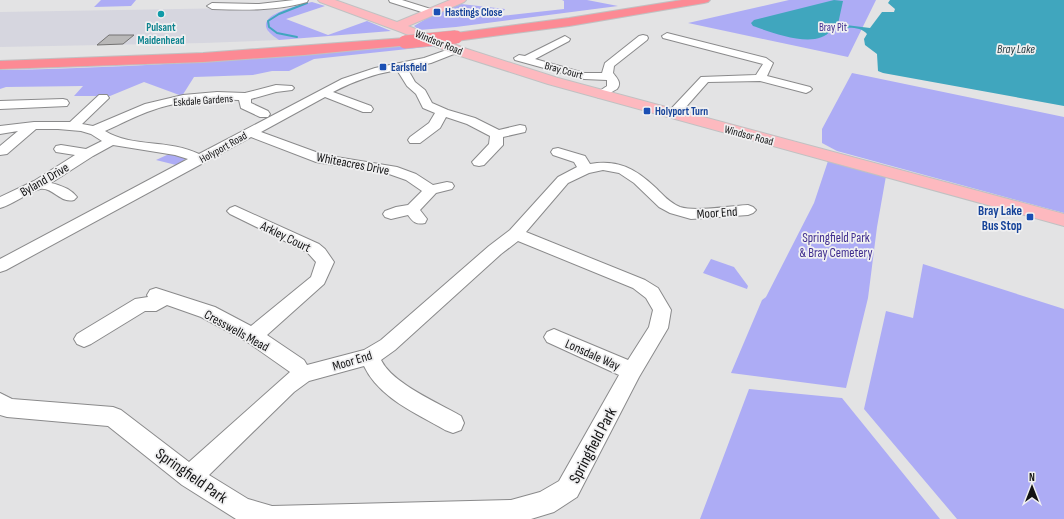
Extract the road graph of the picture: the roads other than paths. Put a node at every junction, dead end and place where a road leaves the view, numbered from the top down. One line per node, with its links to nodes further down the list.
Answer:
1 (217, 0): 2 (street)
2 (304, 0)
3 (324, 0): 9 (main road, Windsor Road)
4 (393, 0): 8 (street)
5 (460, 0): 8 (main road)
6 (672, 0): 9 (highway)
7 (704, 0): 13 (highway)
8 (431, 12): 9 (main road)
9 (399, 35): 13 (highway, bridge); 13 (main road, Windsor Road); 14 (highway); 15 (highway)
10 (667, 36): 18 (street)
11 (644, 39): 17 (street)
12 (560, 41): 17 (street, Bray Court)
13 (456, 43): 16 (street, Holyport Road); 22 (main road, Windsor Road)
14 (0, 58)
15 (0, 65)
16 (400, 67): 21 (street, Holyport Road); 29 (street)
17 (609, 77): 22 (street)
18 (760, 78): 20 (street); 31 (street)
19 (288, 88): 23 (street, Eskdale Gardens)
20 (806, 90)
21 (324, 93): 28 (street); 37 (street, Holyport Road)
22 (601, 94): 31 (main road, Windsor Road)
23 (245, 97): 30 (street, Eskdale Gardens); 36 (street, Eskdale Gardens)
24 (103, 98): 33 (street)
25 (0, 104): 26 (street)
26 (27, 104): 27 (street); 35 (street)
27 (63, 104)
28 (367, 107)
29 (444, 113): 38 (street); 40 (street)
30 (264, 114)
31 (673, 114): 58 (main road, Windsor Road)
32 (32, 126): 33 (street); 35 (street); 44 (street)
33 (73, 126): 36 (street)
34 (520, 129): 38 (street)
35 (1, 130)
36 (94, 130): 41 (street)
37 (249, 132): 47 (street, Holyport Road); 52 (street, Whiteacres Drive)
38 (497, 134): 48 (street)
39 (190, 139): 43 (street)
40 (415, 140)
41 (112, 141): 43 (street); 46 (street, Byland Drive)
42 (61, 149): 46 (street, Byland Drive)
43 (176, 149): 47 (street)
44 (2, 151)
45 (558, 152): 49 (street)
46 (88, 153): 50 (street, Byland Drive)
47 (200, 160): 60 (street, Holyport Road)
48 (479, 162)
49 (585, 169): 55 (street, Moor End); 59 (street, Moor End)
50 (39, 184): 53 (street); 54 (street, Byland Drive)
51 (447, 186): 52 (street)
52 (431, 190): 57 (street)
53 (69, 197)
54 (0, 203)
55 (748, 210)
56 (235, 211): 61 (street, Arkley Court)
57 (390, 214)
58 (1064, 220)
59 (521, 224): 64 (street, Moor End); 65 (street, Springfield Park)
60 (0, 266)
61 (253, 336): 63 (street, Cresswells Mead); 66 (street, Cresswells Mead)
62 (554, 337): 65 (street, Lonsdale Way)
63 (84, 340)
64 (369, 357): 66 (street, Moor End); 68 (street)
65 (632, 371): 70 (street, Springfield Park)
66 (302, 375): 69 (street, Moor End)
67 (0, 402): 69 (street, Springfield Park)
68 (446, 413)
69 (190, 477): 70 (street, Springfield Park)
70 (511, 516)

